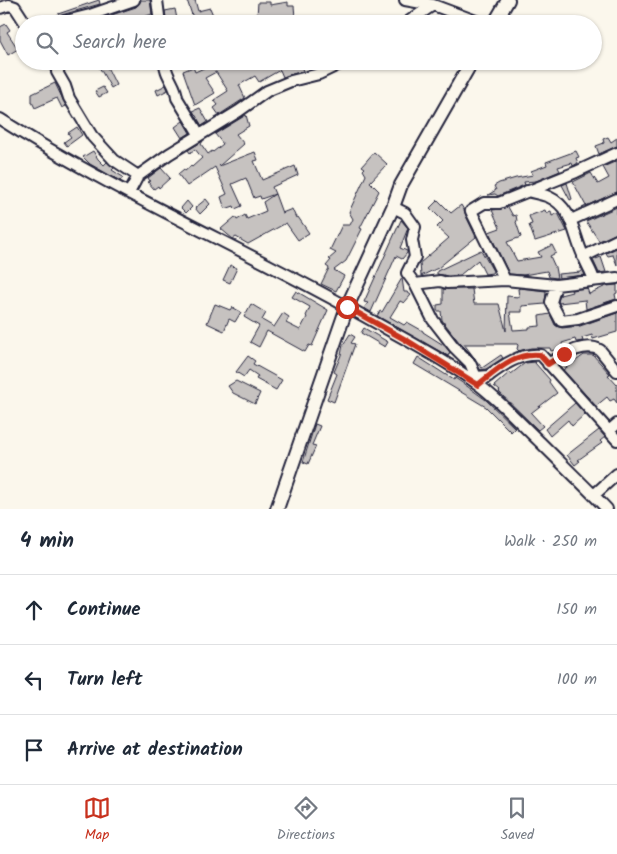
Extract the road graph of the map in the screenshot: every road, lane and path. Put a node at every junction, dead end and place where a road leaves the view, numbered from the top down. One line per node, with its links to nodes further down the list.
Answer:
1 (134, 0): 8 (street)
2 (157, 0): 9 (street)
3 (406, 0): 5 (street)
4 (508, 0): 12 (main road)
5 (432, 5): 10 (street); 11 (street)
6 (0, 8): 7 (street)
7 (20, 15)
8 (90, 15)
9 (159, 15)
10 (417, 15)
11 (459, 15)
12 (499, 15)
13 (58, 70): 20 (street)
14 (166, 70): 18 (street)
15 (327, 70): 18 (street)
16 (467, 70): 24 (main road)
17 (1, 120): 22 (street)
18 (199, 134): 20 (street)
19 (617, 153): 21 (street)
20 (138, 176): 22 (street)
21 (527, 191): 25 (street); 29 (street)
22 (130, 192): 34 (street)
23 (617, 199): 25 (street)
24 (392, 207): 31 (street); 34 (main road)
25 (571, 220): 27 (street)
26 (617, 240): 27 (street)
27 (583, 256): 30 (street)
28 (617, 278): 30 (street)
29 (504, 280): 31 (street); 32 (street)
30 (594, 280): 32 (street)
31 (415, 284): 37 (street)
32 (556, 285): 33 (street)
33 (617, 306)
34 (347, 307): 38 (street); 43 (main road)
35 (548, 364): 36 (street); 37 (street); 39 (street)
36 (617, 370)
37 (488, 376): 38 (street)
38 (478, 385): 42 (street)
39 (613, 428): 40 (street)
40 (617, 440)
41 (617, 474): 42 (street)
42 (594, 495): 44 (street)
43 (277, 509)
44 (606, 509)

